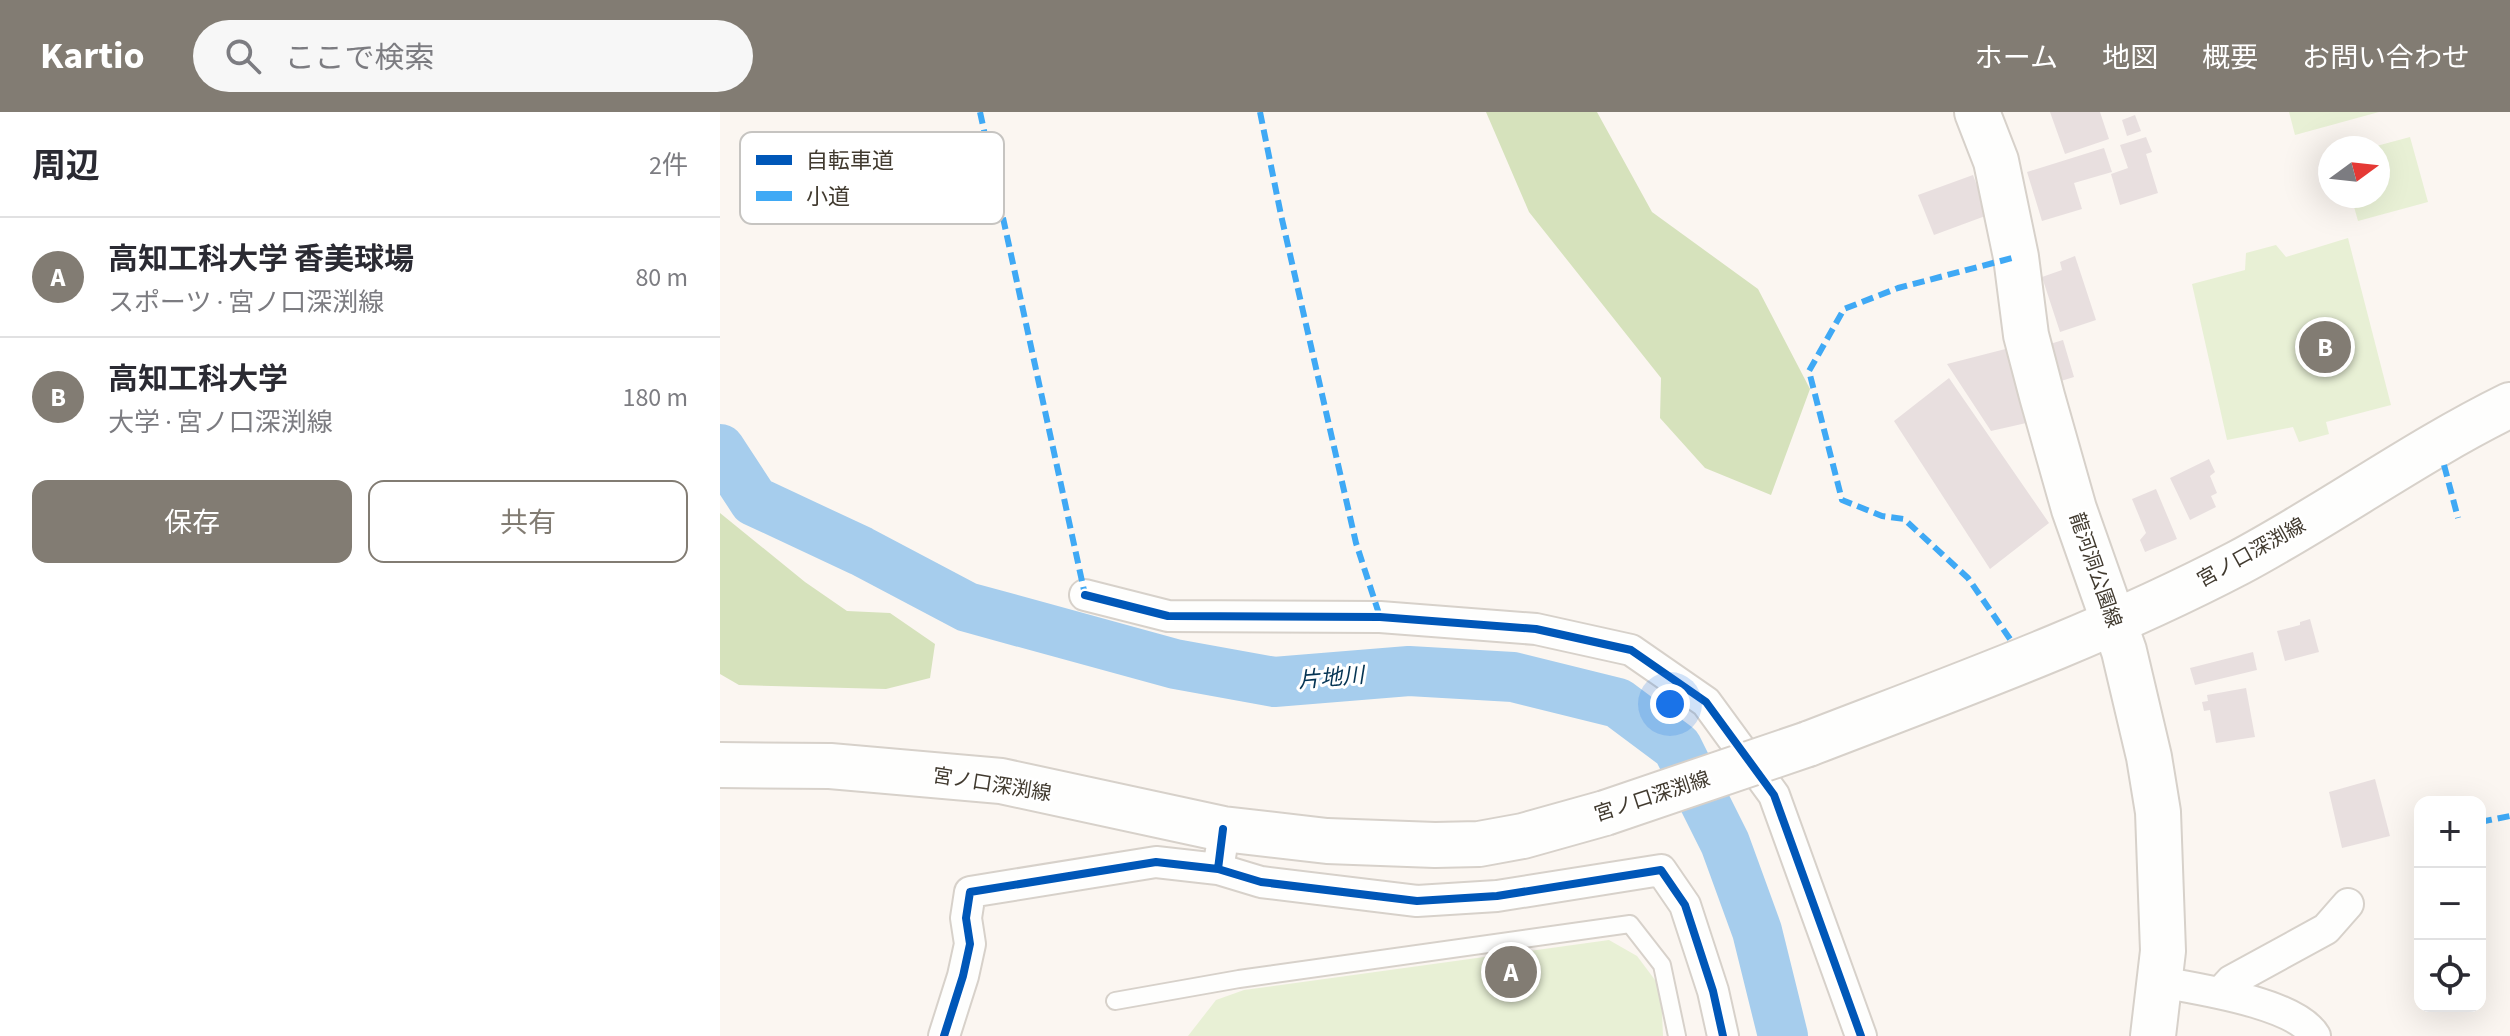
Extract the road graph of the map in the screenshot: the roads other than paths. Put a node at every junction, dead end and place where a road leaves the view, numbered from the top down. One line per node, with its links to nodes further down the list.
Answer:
1 (1977, 112): 4 (main road, 龍河洞公園線)
2 (2510, 405): 4 (main road, 宮ノ口深渕線)
3 (1085, 595): 14 (street)
4 (2113, 622): 6 (main road, 宮ノ口深渕線, bridge); 8 (main road, 龍河洞公園線)
5 (720, 765): 6 (main road, 宮ノ口深渕線)
6 (1221, 849): 11 (street); 13 (street)
7 (2348, 904): 9 (street)
8 (2161, 982): 9 (street); 15 (main road, 龍河洞公園線)
9 (2220, 993): 16 (street)
10 (1115, 1001): 12 (lane)
11 (944, 1036)
12 (1677, 1036)
13 (1723, 1036)
14 (1861, 1036)
15 (2153, 1036)
16 (2315, 1036)

